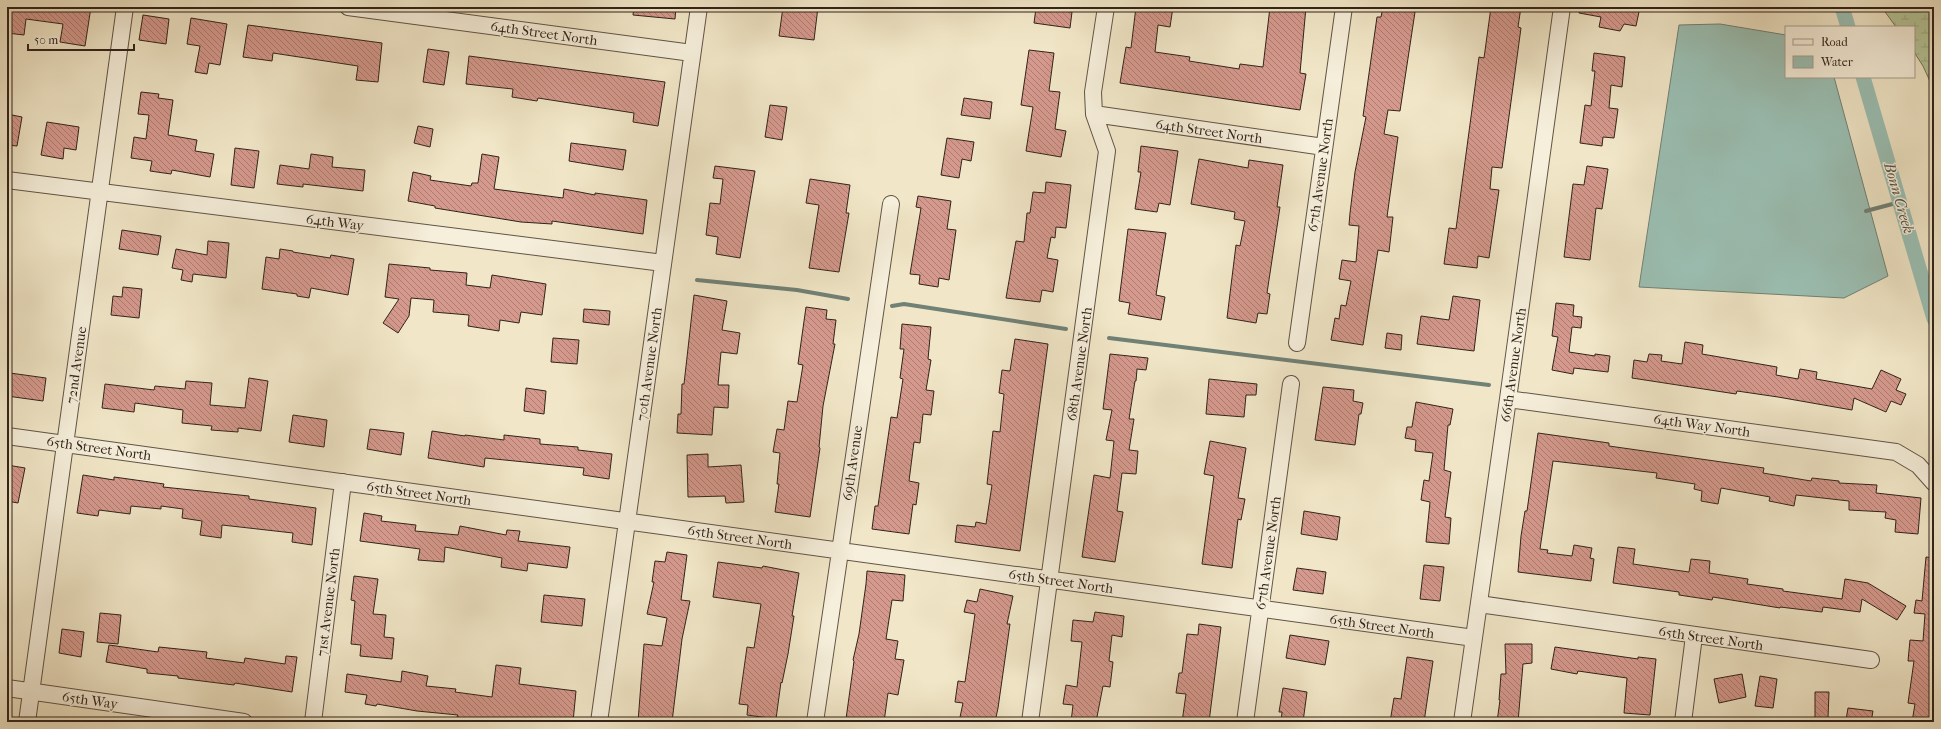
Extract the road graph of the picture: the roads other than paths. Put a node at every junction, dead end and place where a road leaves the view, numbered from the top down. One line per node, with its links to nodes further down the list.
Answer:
1 (125, 7): 12 (street, 72nd Avenue)
2 (348, 7): 7 (street, 64th Street North)
3 (699, 7): 8 (street, 70th Avenue North)
4 (1106, 7): 9 (street, 68th Avenue North)
5 (1344, 7): 10 (street, 67th Avenue North)
6 (1562, 7): 17 (street, 66th Avenue North)
7 (410, 11): 8 (street, 64th Street North)
8 (692, 53): 14 (street, 70th Avenue North)
9 (1094, 114): 10 (street, 64th Street North); 24 (street, 68th Avenue North)
10 (1324, 148): 15 (street, 67th Avenue North)
11 (7, 180): 12 (street, 64th Way)
12 (100, 192): 14 (street, 64th Way); 19 (street, 72nd Avenue)
13 (891, 204): 23 (street, 69th Avenue)
14 (663, 263): 22 (street, 70th Avenue North)
15 (1297, 343)
16 (1291, 384): 26 (street, 67th Avenue North)
17 (1508, 399): 21 (street, 64th Way North); 25 (street, 66th Avenue North)
18 (7, 436): 19 (street, 65th Street North)
19 (65, 444): 20 (street, 65th Street North); 31 (street, 72nd Avenue)
20 (343, 482): 22 (street, 65th Street North); 34 (street, 71st Avenue North)
21 (1934, 482)
22 (627, 521): 23 (street, 65th Street North); 35 (street, 70th Avenue North)
23 (839, 551): 24 (street, 65th Street North); 36 (street, 69th Avenue)
24 (1050, 580): 26 (street, 65th Street North); 37 (street, 68th Avenue North)
25 (1479, 604): 27 (street, 65th Street North); 28 (street, 66th Avenue North)
26 (1260, 609): 28 (street, 65th Street North); 38 (street, 67th Avenue North)
27 (1694, 636): 29 (street, 65th Street North); 40 (street)
28 (1474, 638): 39 (street, 66th Avenue North)
29 (1871, 660)
30 (7, 688): 31 (street, 65th Way)
31 (31, 691): 32 (street, 72nd Avenue); 33 (street, 65th Way)
32 (27, 722)
33 (244, 722)
34 (312, 722)
35 (599, 722)
36 (815, 722)
37 (1030, 722)
38 (1245, 722)
39 (1462, 722)
40 (1683, 722)

